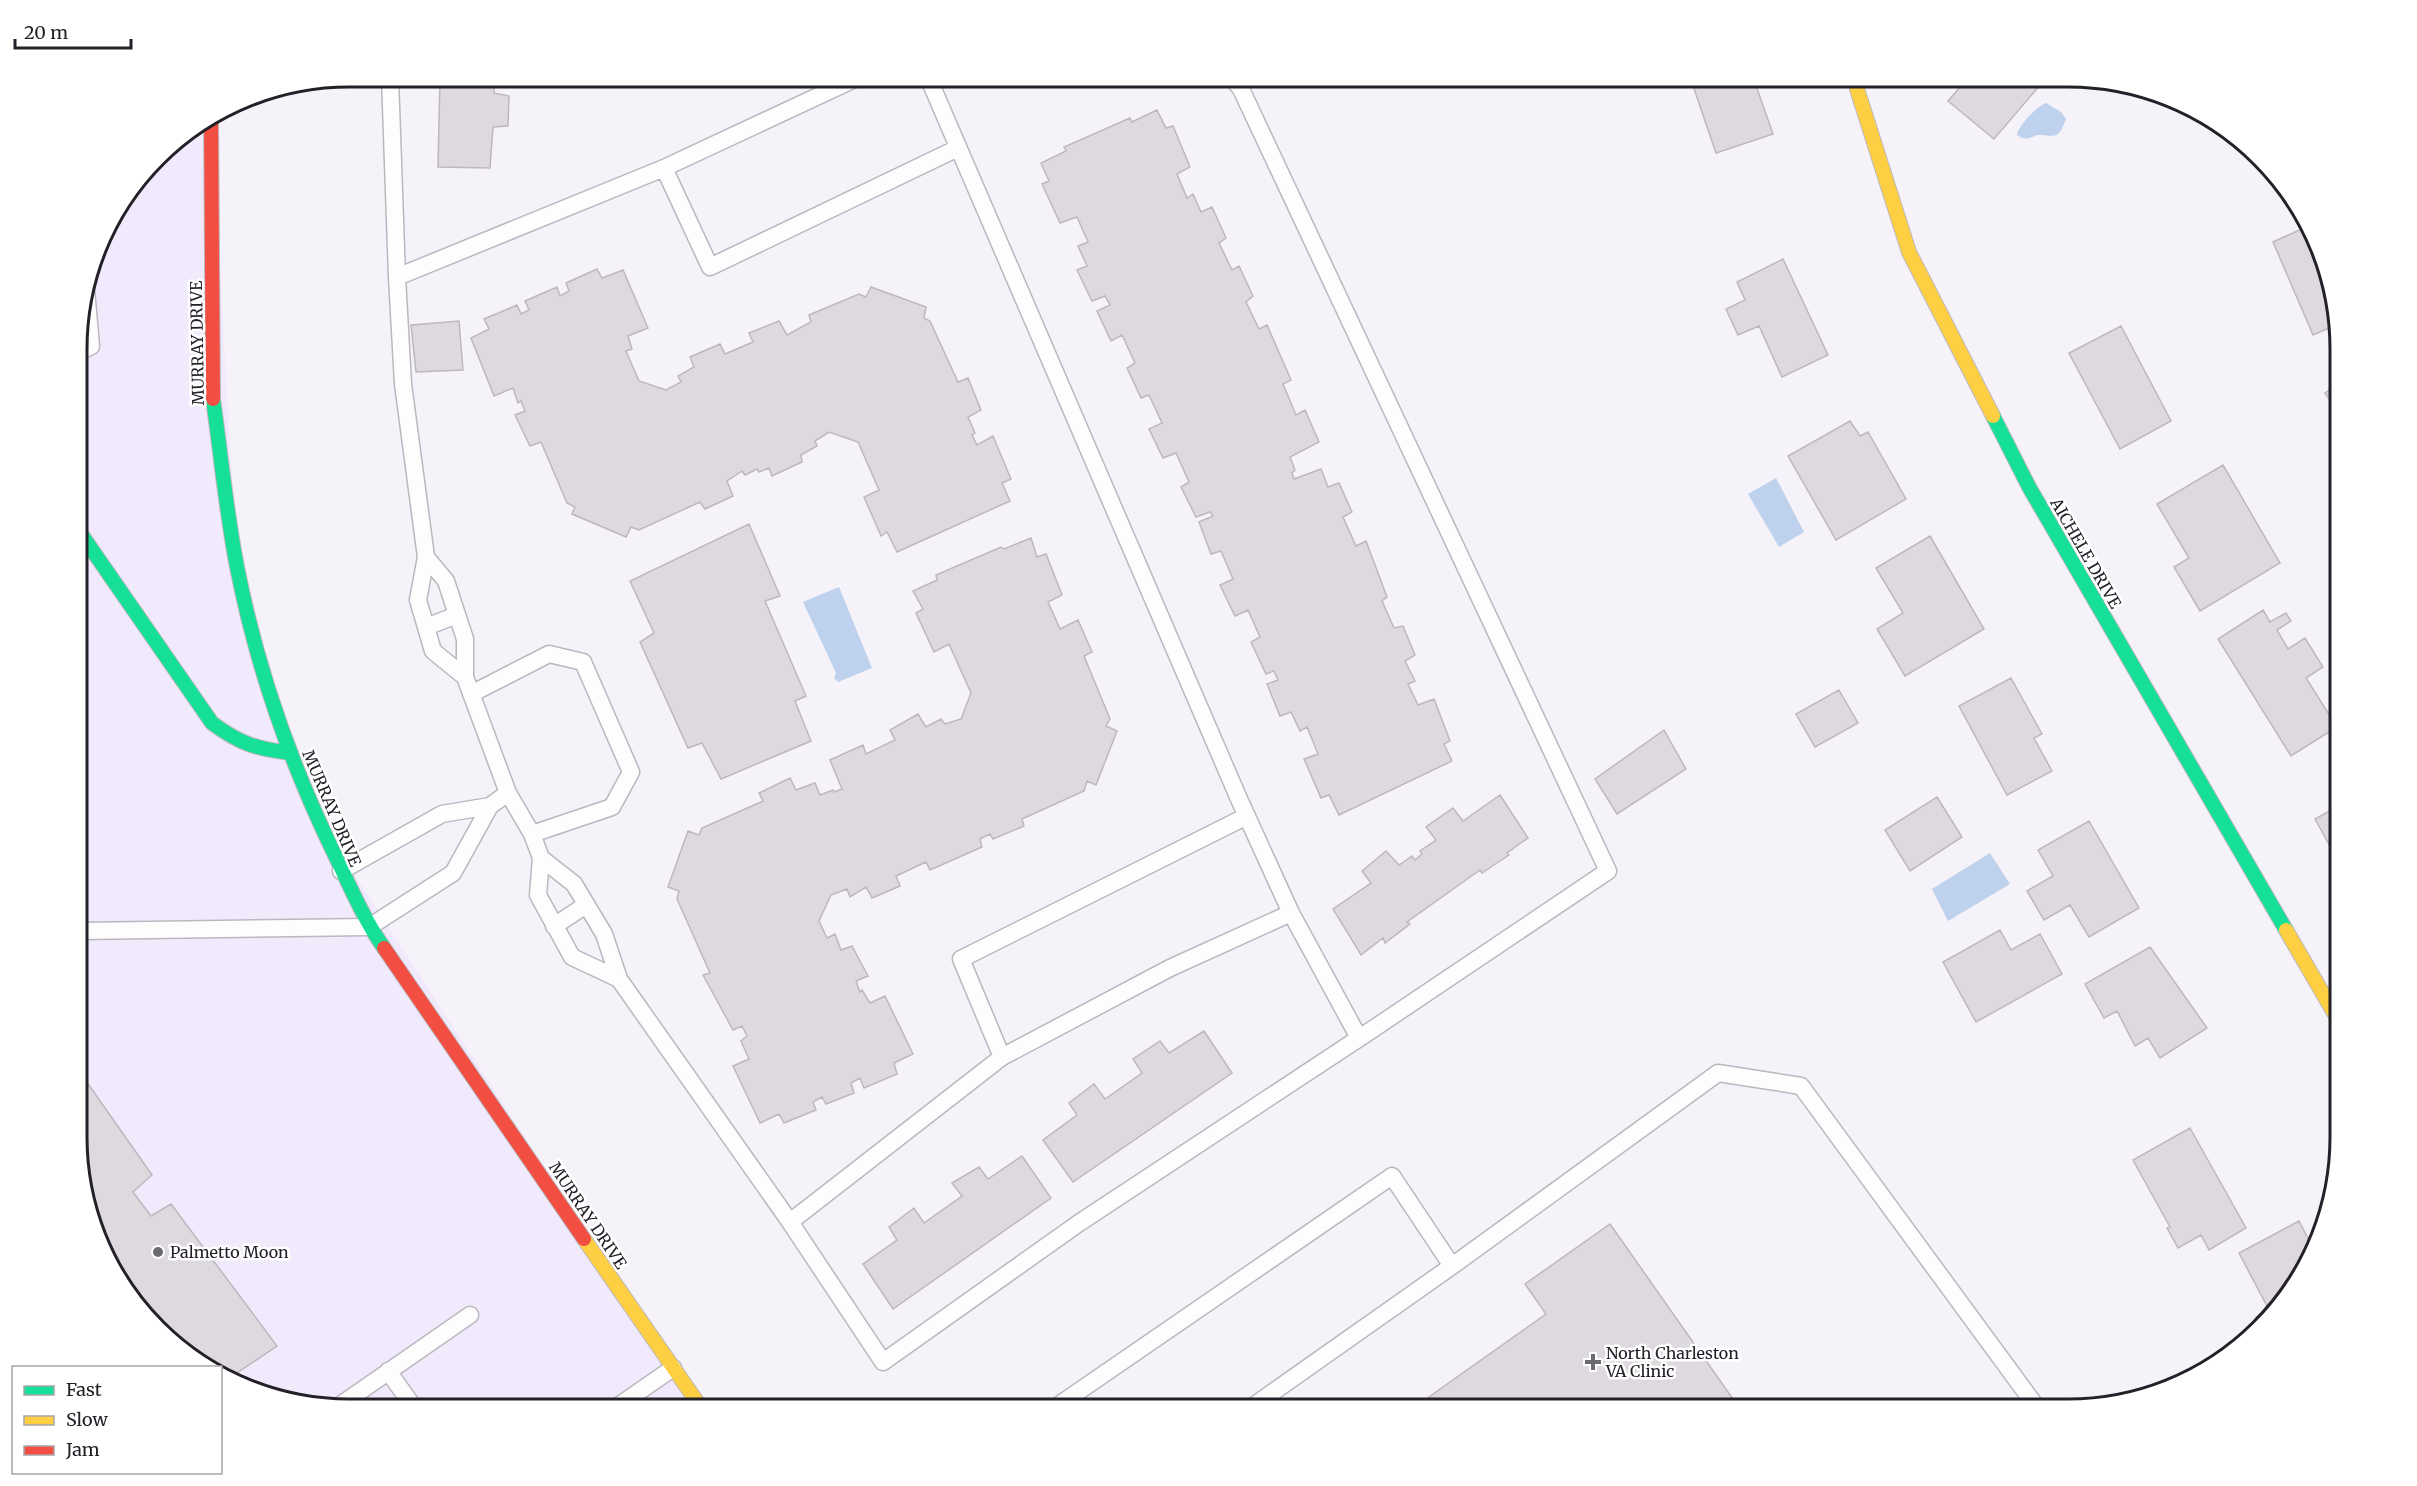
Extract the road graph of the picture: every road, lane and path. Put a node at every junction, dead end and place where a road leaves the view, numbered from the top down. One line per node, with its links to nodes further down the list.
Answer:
1 (390, 87): 9 (lane)
2 (836, 87): 8 (lane)
3 (933, 87): 7 (lane)
4 (1239, 87): 32 (lane)
5 (1857, 87): 31 (street, AICHELE DRIVE)
6 (212, 126): 18 (street, MURRAY DRIVE)
7 (958, 148): 8 (lane); 21 (lane)
8 (664, 168): 9 (lane)
9 (397, 277): 13 (lane)
10 (89, 320): 11 (lane)
11 (87, 348)
12 (87, 543): 18 (street)
13 (426, 557): 14 (lane); 15 (lane)
14 (457, 615): 15 (lane); 16 (lane)
15 (426, 627): 16 (lane)
16 (465, 677): 17 (lane)
17 (471, 694): 19 (lane); 22 (lane)
18 (291, 753): 24 (street, MURRAY DRIVE)
19 (508, 792): 20 (lane); 22 (lane)
20 (490, 806): 24 (lane); 28 (lane)
21 (1247, 816): 26 (lane); 33 (lane)
22 (532, 834): 23 (lane)
23 (541, 858): 25 (lane); 27 (lane)
24 (340, 871): 28 (street, MURRAY DRIVE)
25 (586, 905): 27 (lane); 30 (lane)
26 (1292, 913): 32 (lane); 33 (lane)
27 (554, 926): 30 (lane)
28 (369, 927): 29 (lane); 37 (street, MURRAY DRIVE)
29 (87, 931)
30 (619, 979): 34 (lane)
31 (2330, 1006)
32 (1359, 1038): 34 (lane)
33 (1002, 1057): 34 (lane)
34 (789, 1222)
35 (1452, 1266): 43 (lane); 44 (lane); 45 (lane)
36 (470, 1316): 38 (lane)
37 (674, 1368): 41 (lane); 42 (street, MURRAY DRIVE)
38 (388, 1371): 39 (lane); 40 (lane)
39 (349, 1399)
40 (408, 1399)
41 (629, 1399)
42 (695, 1399)
43 (1068, 1399)
44 (1263, 1399)
45 (2031, 1399)

